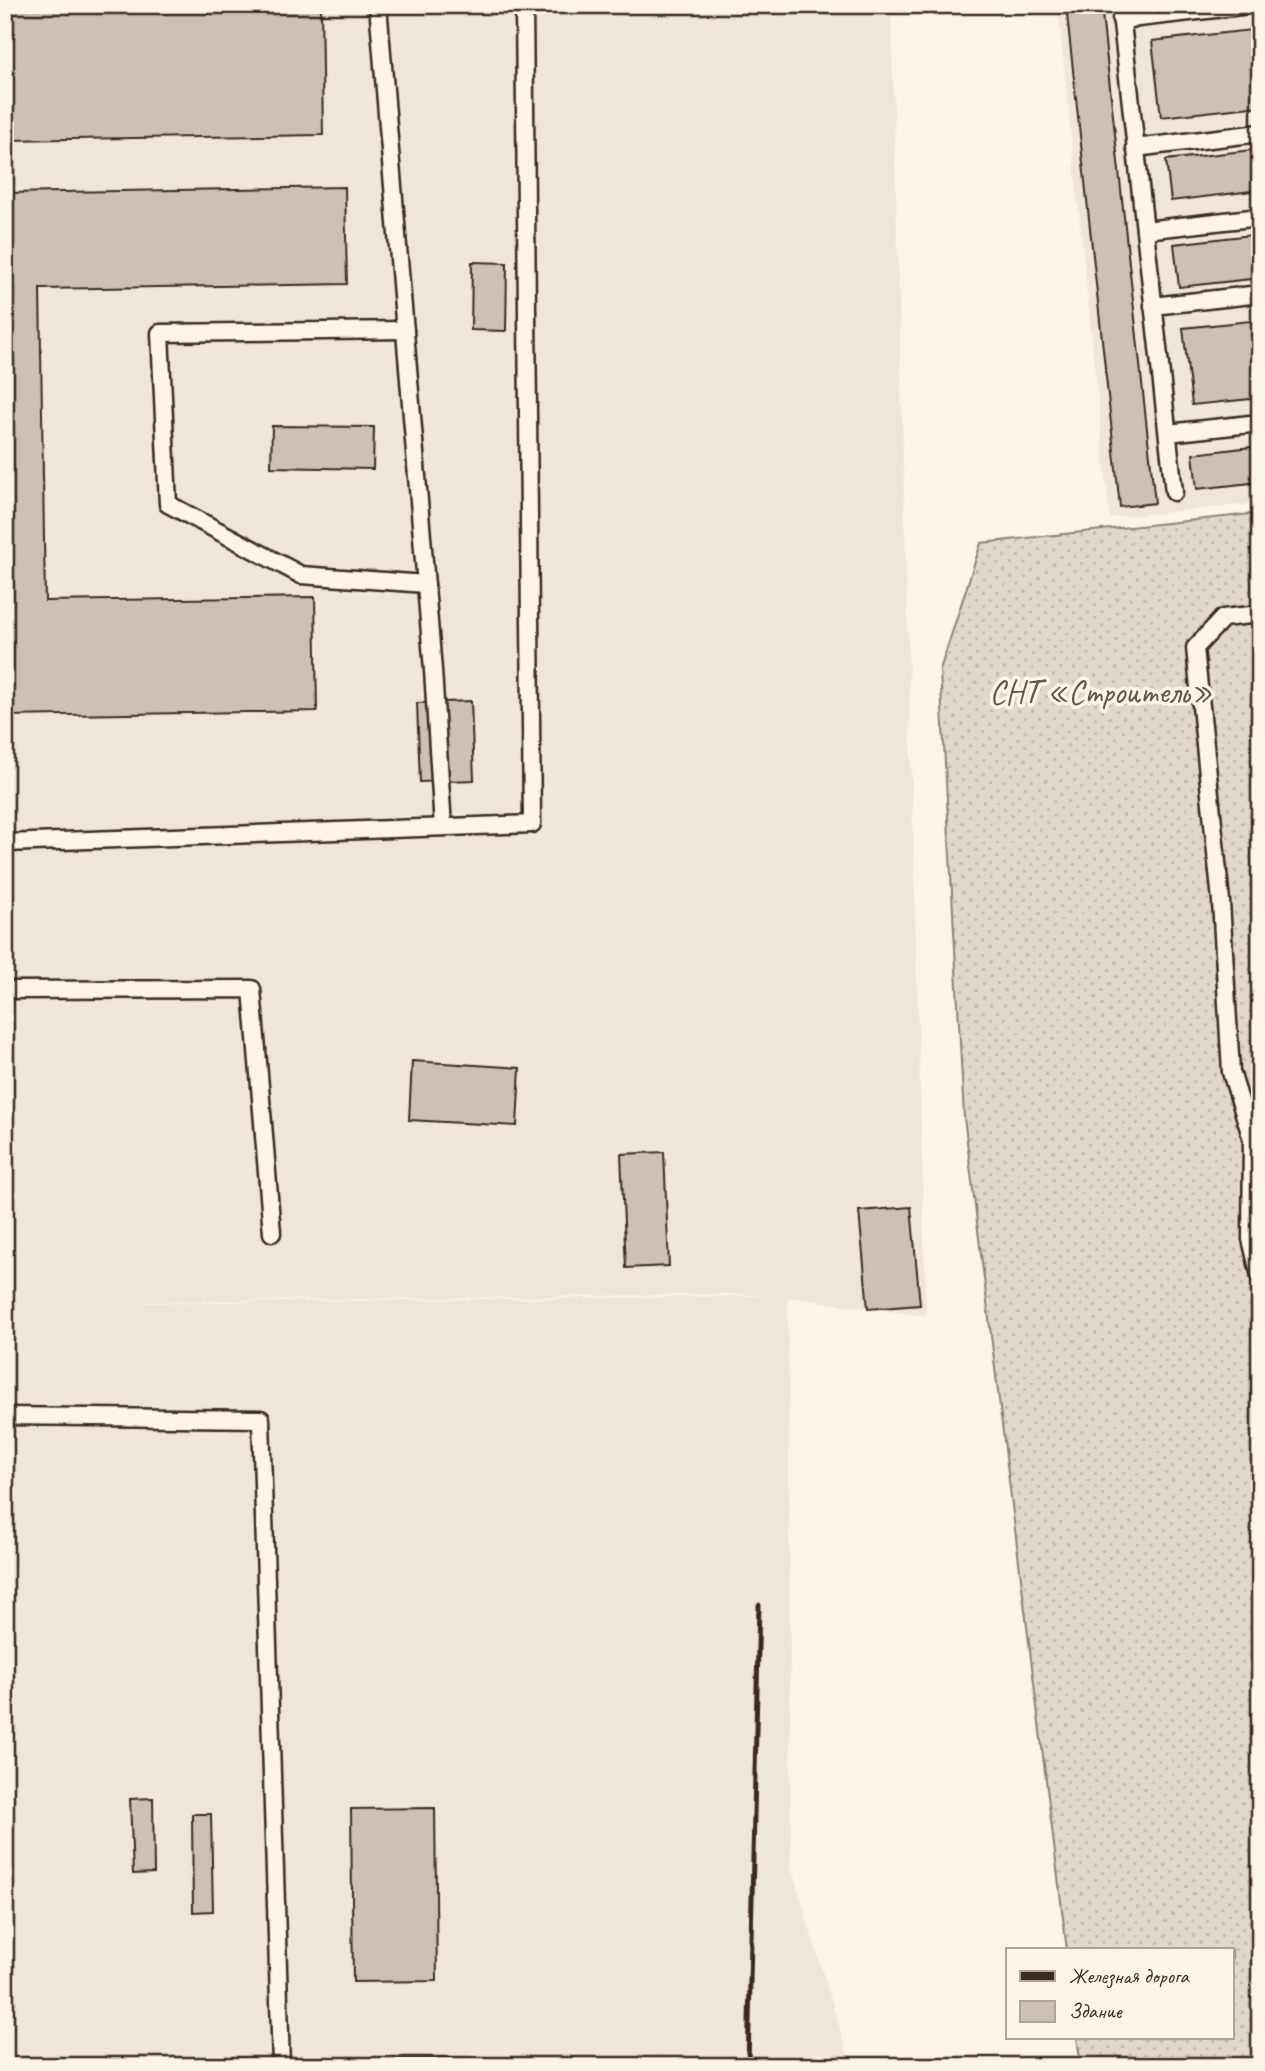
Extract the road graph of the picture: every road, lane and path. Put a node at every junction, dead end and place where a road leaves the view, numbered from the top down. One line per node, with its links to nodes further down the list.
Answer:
1 (378, 5): 11 (lane)
2 (524, 5): 17 (lane)
3 (1250, 5): 4 (lane)
4 (1120, 12): 6 (lane)
5 (1260, 133): 6 (lane)
6 (1135, 148): 8 (lane)
7 (1260, 217): 8 (lane)
8 (1145, 230): 10 (lane)
9 (1260, 294): 10 (lane)
10 (1153, 306): 13 (lane)
11 (405, 330): 15 (lane); 15 (lane)
12 (1260, 423): 13 (lane)
13 (1168, 433): 14 (lane)
14 (1174, 492)
15 (426, 584): 17 (lane)
16 (1260, 614): 21 (lane)
17 (443, 827): 18 (lane)
18 (5, 843)
19 (5, 990): 20 (lane)
20 (272, 1233)
21 (1260, 1276)
22 (5, 1416): 23 (lane)
23 (281, 2066)

